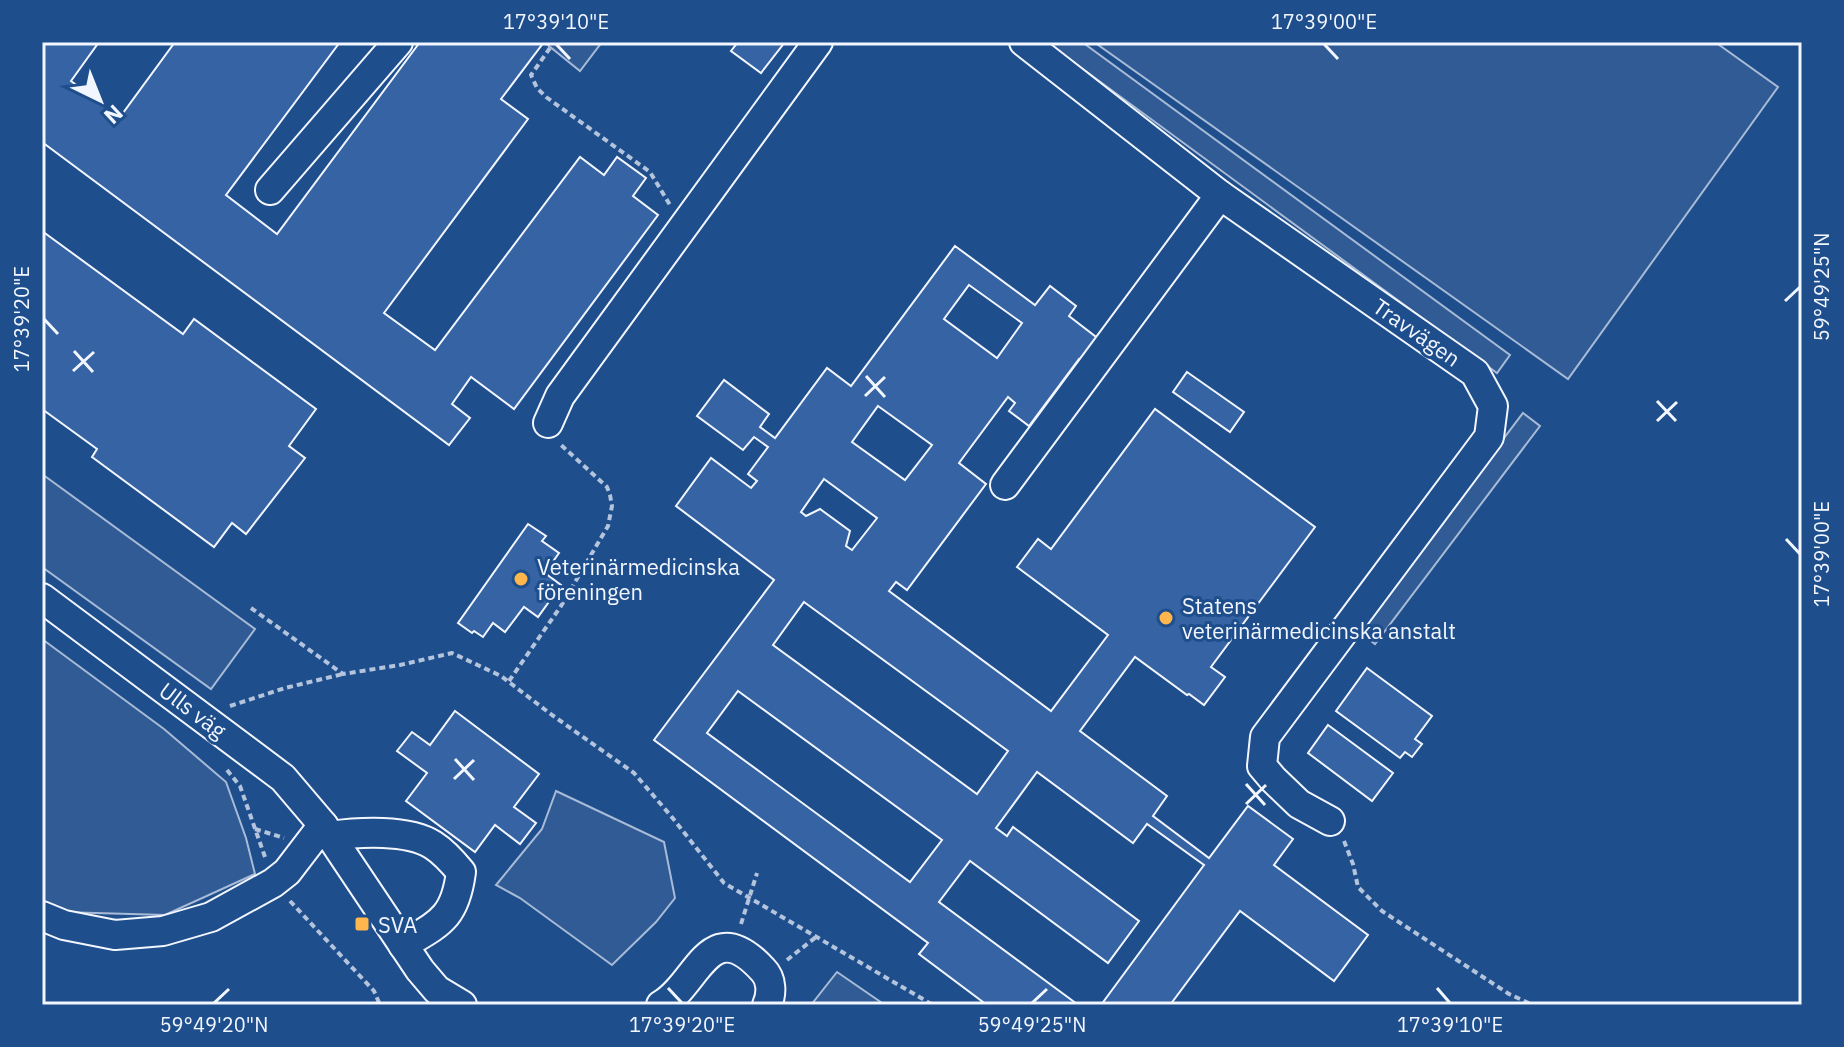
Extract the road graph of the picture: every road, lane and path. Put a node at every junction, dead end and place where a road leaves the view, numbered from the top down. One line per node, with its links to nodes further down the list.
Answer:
1 (398, 42): 5 (street)
2 (818, 42): 7 (street)
3 (1024, 42): 6 (street, Travvägen)
4 (550, 48): 7 (path)
5 (270, 190)
6 (1220, 195): 9 (street); 16 (street, Travvägen)
7 (682, 229): 8 (street)
8 (548, 423): 13 (path)
9 (1005, 485)
10 (42, 598): 14 (street, Ulls väg)
11 (251, 608): 12 (path)
12 (343, 674): 13 (path); 14 (path)
13 (508, 682): 20 (path)
14 (203, 718): 17 (street, Ulls väg)
15 (225, 768): 19 (path)
16 (1330, 821): 32 (path)
17 (326, 830): 19 (street); 23 (street, Ulls väg); 23 (street)
18 (757, 873): 20 (path)
19 (273, 883): 21 (street); 27 (path)
20 (750, 898): 22 (path); 24 (path)
21 (42, 916)
22 (816, 937): 25 (path); 31 (path)
23 (403, 945): 26 (street, Ulls väg)
24 (734, 950): 25 (street); 29 (street)
25 (768, 975): 30 (street)
26 (438, 998): 28 (street, Ulls väg)
27 (380, 1005)
28 (462, 1005)
29 (661, 1005)
30 (767, 1005)
31 (933, 1005)
32 (1533, 1005)

